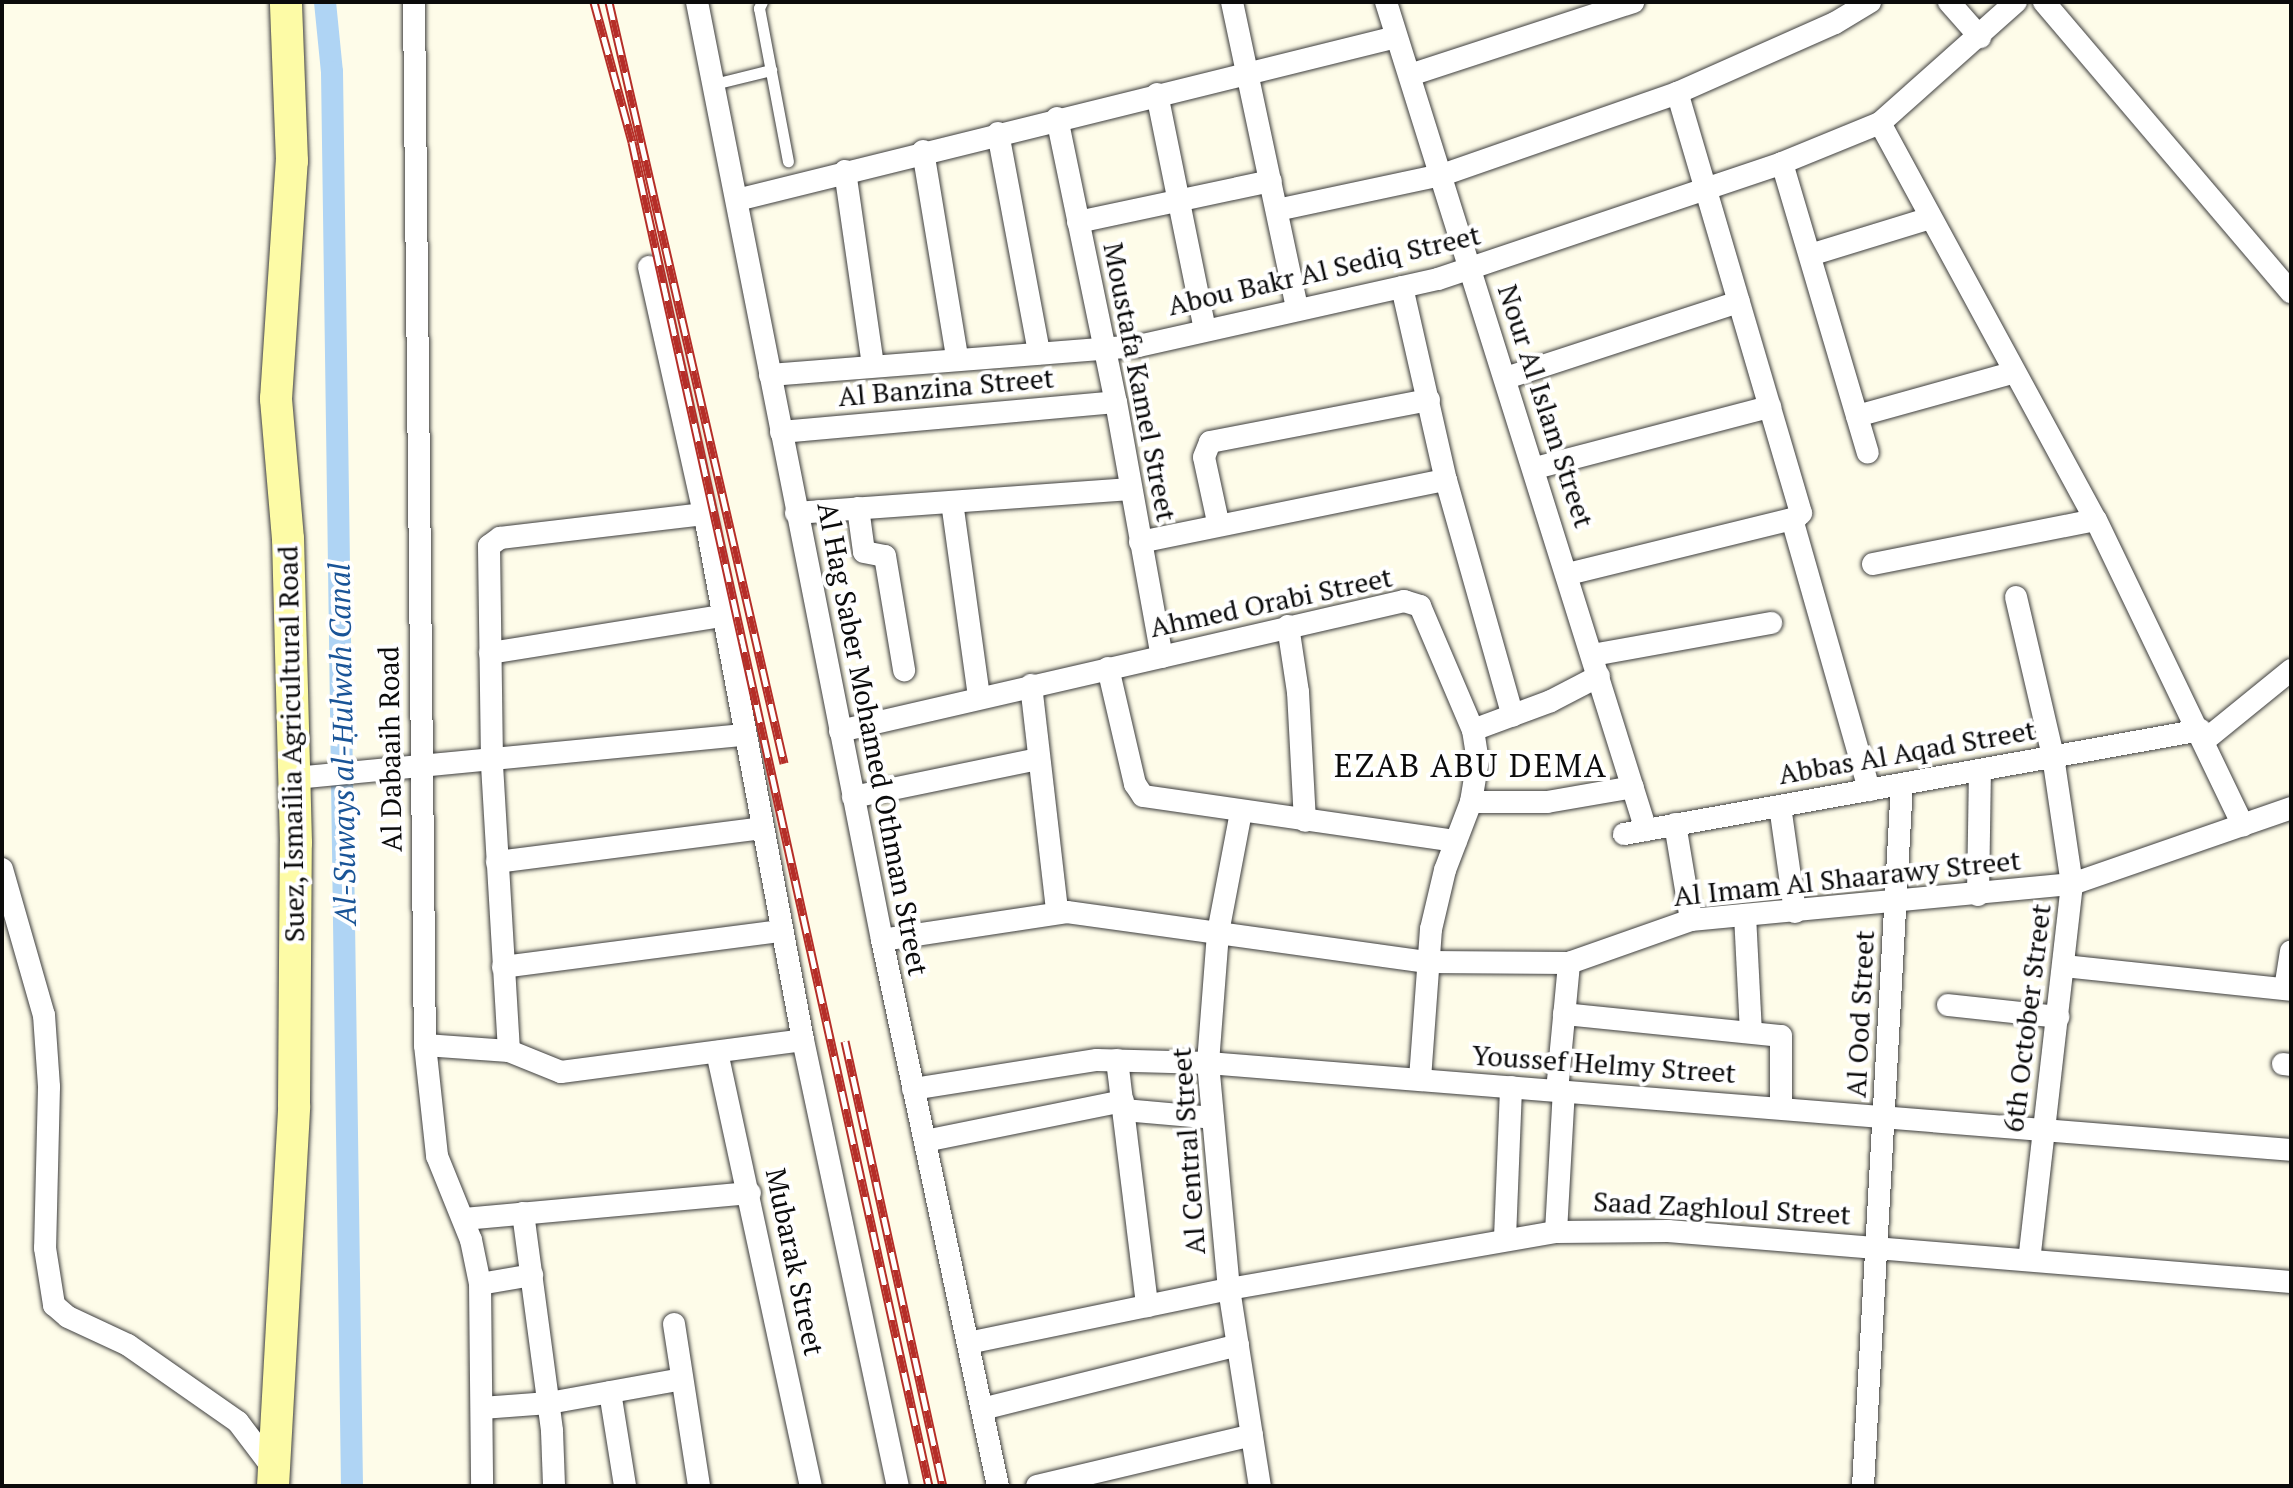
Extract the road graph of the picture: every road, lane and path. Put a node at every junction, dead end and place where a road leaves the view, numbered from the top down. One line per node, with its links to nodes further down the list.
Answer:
1 (286, 2): 91 (main road, Suez, Ismailia Agricultural Road)
2 (414, 2): 89 (street, Al Dabaaih Road)
3 (697, 2): 17 (street, Al Hag Saber Mohamed Othman Street)
4 (762, 2): 14 (lane)
5 (1232, 2): 15 (street)
6 (1386, 2): 12 (street, Nour Al Islam Street)
7 (1633, 2): 16 (street)
8 (1870, 2): 18 (street)
9 (1949, 2): 13 (street)
10 (2016, 2): 13 (street, Abou Bakr Al Sediq Street)
11 (2044, 2): 39 (street)
12 (1396, 37): 15 (street); 16 (street, Nour Al Islam Street)
13 (1980, 37): 21 (street, Abou Bakr Al Sediq Street)
14 (771, 70): 17 (lane); 24 (lane)
15 (1249, 73): 19 (street); 28 (street)
16 (1410, 75): 27 (street, Nour Al Islam Street)
17 (714, 84): 30 (street, Al Hag Saber Mohamed Othman Street)
18 (1677, 93): 27 (street); 29 (street)
19 (1157, 94): 20 (street); 31 (street)
20 (1057, 118): 22 (street); 34 (street, Moustafa Kamel Street)
21 (1880, 123): 25 (street, Abou Bakr Al Sediq Street); 33 (street)
22 (998, 133): 23 (street); 44 (street)
23 (923, 151): 26 (street); 45 (street)
24 (788, 161)
25 (1782, 163): 29 (street, Abou Bakr Al Sediq Street); 35 (street)
26 (845, 171): 30 (street); 46 (street)
27 (1442, 175): 32 (street); 37 (street, Nour Al Islam Street)
28 (1271, 181): 31 (street); 32 (street)
29 (1708, 188): 37 (street, Abou Bakr Al Sediq Street); 40 (street)
30 (737, 200): 48 (street, Al Hag Saber Mohamed Othman Street)
31 (1181, 200): 34 (street); 42 (street)
32 (1277, 210): 41 (street)
33 (1930, 218): 35 (street); 47 (street)
34 (1078, 222): 43 (street, Moustafa Kamel Street)
35 (1810, 255): 53 (street)
36 (649, 267): 62 (street)
37 (1471, 269): 38 (street, Abou Bakr Al Sediq Street); 49 (street, Nour Al Islam Street)
38 (1402, 287): 41 (street, Abou Bakr Al Sediq Street); 50 (street)
39 (2291, 292)
40 (1739, 302): 49 (street); 52 (street)
41 (1297, 308): 42 (street, Abou Bakr Al Sediq Street)
42 (1205, 330): 43 (street, Abou Bakr Al Sediq Street)
43 (1105, 350): 44 (street, Abou Bakr Al Sediq Street); 51 (street, Moustafa Kamel Street)
44 (1039, 353): 45 (street, Abou Bakr Al Sediq Street)
45 (957, 357): 46 (street, Abou Bakr Al Sediq Street)
46 (873, 365): 48 (street, Abou Bakr Al Sediq Street)
47 (2012, 373): 53 (street); 64 (street)
48 (770, 375): 54 (street, Al Hag Saber Mohamed Othman Street)
49 (1506, 378): 56 (street, Nour Al Islam Street)
50 (1429, 400): 57 (street); 65 (street)
51 (1116, 402): 54 (street, Al Banzina Street); 58 (street, Moustafa Kamel Street)
52 (1770, 407): 56 (street); 63 (street)
53 (1857, 416): 55 (street)
54 (781, 432): 61 (street, Al Hag Saber Mohamed Othman Street)
55 (1868, 453)
56 (1535, 468): 68 (street, Nour Al Islam Street)
57 (1446, 480): 65 (street); 81 (street)
58 (1130, 489): 59 (street); 66 (street, Moustafa Kamel Street)
59 (952, 502): 60 (street); 80 (street)
60 (858, 508): 61 (street); 77 (street)
61 (796, 513): 83 (street, Al Hag Saber Mohamed Othman Street)
62 (704, 514): 70 (street); 73 (street)
63 (1792, 519): 68 (street); 94 (street)
64 (2096, 520): 67 (street); 85 (street)
65 (1218, 522): 66 (street)
66 (1140, 542): 74 (street, Moustafa Kamel Street)
67 (1873, 564)
68 (1568, 574): 75 (street, Nour Al Islam Street)
69 (2016, 597): 86 (street, 6th October Street)
70 (722, 616): 73 (street); 84 (street)
71 (1771, 623): 75 (street)
72 (1288, 626): 74 (street, Ahmed Orabi Street); 82 (street, Ahmed Orabi Street); 100 (street)
73 (490, 653): 88 (street)
74 (1162, 657): 76 (street, Ahmed Orabi Street)
75 (1596, 666): 81 (street); 93 (street, Nour Al Islam Street)
76 (1108, 668): 79 (street, Ahmed Orabi Street); 99 (street)
77 (904, 670)
78 (2291, 670): 85 (street)
79 (1031, 685): 80 (street, Ahmed Orabi Street); 87 (street)
80 (979, 696): 83 (street, Ahmed Orabi Street)
81 (1513, 716): 82 (street)
82 (1473, 730): 96 (street, Ahmed Orabi Street)
83 (840, 731): 95 (street, Al Hag Saber Mohamed Othman Street)
84 (743, 735): 88 (street); 103 (street)
85 (2203, 735): 86 (street, Abbas Al Aqad Street); 102 (street)
86 (2053, 756): 90 (street, Abbas Al Aqad Street); 108 (street, 6th October Street)
87 (1038, 759): 95 (street); 111 (street)
88 (492, 762): 89 (street); 106 (street)
89 (420, 769): 91 (street); 129 (street, Al Dabaaih Road)
90 (1980, 770): 92 (street, Abbas Al Aqad Street); 109 (street)
91 (296, 778): 166 (main road, Suez, Ismailia Agricultural Road)
92 (1902, 784): 94 (street, Abbas Al Aqad Street); 110 (street, Al Ood Street)
93 (1633, 787): 96 (street); 104 (street, Nour Al Islam Street)
94 (1869, 790): 97 (street, Abbas Al Aqad Street)
95 (853, 797): 117 (street, Al Hag Saber Mohamed Othman Street)
96 (1471, 802): 105 (street, Ahmed Orabi Street)
97 (1780, 806): 101 (street, Abbas Al Aqad Street); 112 (street)
98 (2291, 808): 102 (street, Al Imam Al Shaarawy Street)
99 (1241, 812): 100 (street); 116 (street, Al Central Street)
100 (1305, 821): 105 (street)
101 (1675, 824): 104 (street, Abbas Al Aqad Street); 114 (street)
102 (2243, 826): 108 (street, Al Imam Al Shaarawy Street)
103 (763, 828): 106 (street); 115 (street)
104 (1635, 832)
105 (1456, 841): 119 (street, Ahmed Orabi Street)
106 (497, 862): 122 (street)
107 (2, 869): 166 (street)
108 (2072, 884): 109 (street, Al Imam Al Shaarawy Street); 121 (street, 6th October Street)
109 (1978, 895): 110 (street, Al Imam Al Shaarawy Street)
110 (1896, 904): 112 (street, Al Imam Al Shaarawy Street); 140 (street, Al Ood Street)
111 (1057, 911): 116 (street, Al Imam Al Shaarawy Street); 117 (street, Al Imam Al Shaarawy Street)
112 (1795, 912): 113 (street, Al Imam Al Shaarawy Street)
113 (1745, 915): 114 (street, Al Imam Al Shaarawy Street); 127 (street)
114 (1691, 920): 120 (street, Al Imam Al Shaarawy Street)
115 (782, 931): 122 (street); 128 (street)
116 (1218, 933): 119 (street, Al Imam Al Shaarawy Street); 133 (street, Al Central Street)
117 (882, 940): 136 (street, Al Hag Saber Mohamed Othman Street)
118 (2291, 951): 123 (street)
119 (1428, 962): 120 (street, Al Imam Al Shaarawy Street); 134 (street, Ahmed Orabi Street)
120 (1569, 963): 125 (street)
121 (2064, 966): 123 (street); 126 (street, 6th October Street)
122 (503, 967): 130 (street)
123 (2288, 989)
124 (1948, 1005): 126 (street)
125 (1564, 1014): 127 (street); 137 (street)
126 (2058, 1017): 142 (street, 6th October Street)
127 (1751, 1032): 139 (street)
128 (803, 1040): 131 (street); 173 (street)
129 (425, 1045): 130 (street); 147 (street, Al Dabaaih Road)
130 (509, 1051): 131 (street)
131 (717, 1052): 145 (street, Mubarak Street)
132 (1117, 1060): 133 (street, Youssef Helmy Street); 136 (street, Youssef Helmy Street); 138 (street)
133 (1208, 1063): 134 (street, Youssef Helmy Street); 141 (street, Al Central Street)
134 (1420, 1080): 135 (street, Youssef Helmy Street)
135 (1511, 1087): 137 (street, Youssef Helmy Street); 149 (street)
136 (913, 1089): 143 (street, Al Hag Saber Mohamed Othman Street)
137 (1560, 1091): 139 (street, Youssef Helmy Street); 148 (street)
138 (1123, 1106): 141 (street); 143 (street); 156 (street)
139 (1781, 1108): 140 (street, Youssef Helmy Street)
140 (1886, 1116): 142 (street, Youssef Helmy Street); 150 (street, Al Ood Street)
141 (1213, 1118): 155 (street, Al Central Street)
142 (2045, 1129): 144 (street, Youssef Helmy Street); 151 (street, 6th October Street)
143 (925, 1141): 158 (street, Al Hag Saber Mohamed Othman Street)
144 (2291, 1150)
145 (750, 1193): 146 (street); 172 (street, Mubarak Street)
146 (523, 1213): 147 (street); 152 (street)
147 (464, 1219): 154 (street, Al Dabaaih Road)
148 (1556, 1232): 149 (street, Saad Zaghloul Street); 150 (street, Saad Zaghloul Street)
149 (1505, 1238): 155 (street, Saad Zaghloul Street)
150 (1877, 1247): 151 (street, Saad Zaghloul Street); 176 (street, Al Ood Street)
151 (2029, 1260): 153 (street, Saad Zaghloul Street)
152 (532, 1275): 154 (street); 162 (street)
153 (2291, 1282)
154 (480, 1284): 163 (street, Al Dabaaih Road)
155 (1229, 1289): 156 (street, Saad Zaghloul Street); 159 (street, Al Central Street)
156 (1147, 1306): 158 (street, Saad Zaghloul Street)
157 (674, 1324): 160 (street)
158 (968, 1343): 164 (street, Al Hag Saber Mohamed Othman Street)
159 (1238, 1345): 164 (street); 165 (street, Al Central Street)
160 (682, 1379): 161 (street); 171 (street)
161 (610, 1392): 162 (street); 170 (street)
162 (549, 1403): 163 (street); 169 (street)
163 (482, 1408): 168 (street, Al Dabaaih Road)
164 (982, 1409): 174 (street, Al Hag Saber Mohamed Othman Street)
165 (1252, 1435): 167 (street, Al Central Street); 175 (street)
166 (273, 1477)
167 (1263, 1484)
168 (482, 1486)
169 (554, 1486)
170 (625, 1486)
171 (699, 1486)
172 (811, 1486)
173 (898, 1486)
174 (998, 1486)
175 (1037, 1486)
176 (1863, 1486)

